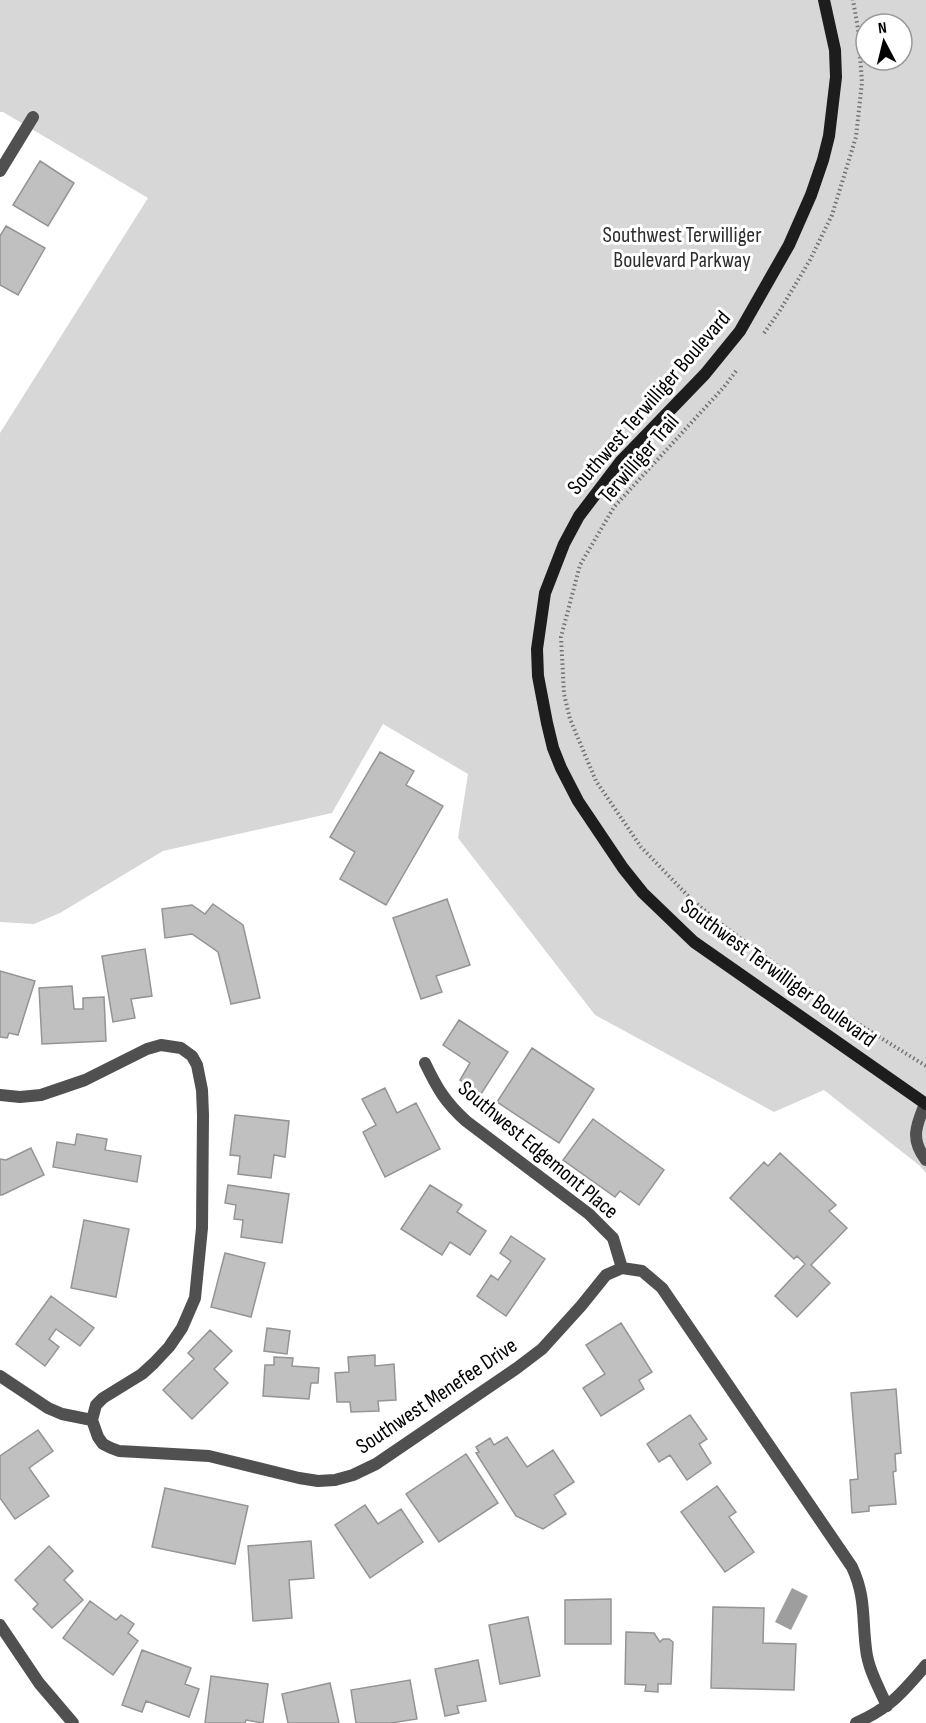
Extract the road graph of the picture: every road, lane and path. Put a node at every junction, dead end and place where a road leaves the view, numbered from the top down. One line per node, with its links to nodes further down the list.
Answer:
1 (824, 0): 10 (main road, Southwest Terwilliger Boulevard)
2 (853, 0): 5 (path)
3 (33, 117): 4 (street)
4 (0, 171)
5 (759, 340)
6 (738, 368): 8 (path, Terwilliger Trail)
7 (424, 1063): 12 (street, Southwest Edgemont Place)
8 (926, 1066)
9 (0, 1095): 14 (street)
10 (926, 1104): 11 (street)
11 (926, 1160)
12 (622, 1268): 14 (street, Southwest Menefee Drive); 17 (street)
13 (0, 1376): 14 (street)
14 (92, 1420)
15 (0, 1625): 18 (street)
16 (926, 1665): 17 (street)
17 (887, 1706): 19 (street)
18 (73, 1723)
19 (856, 1723)

